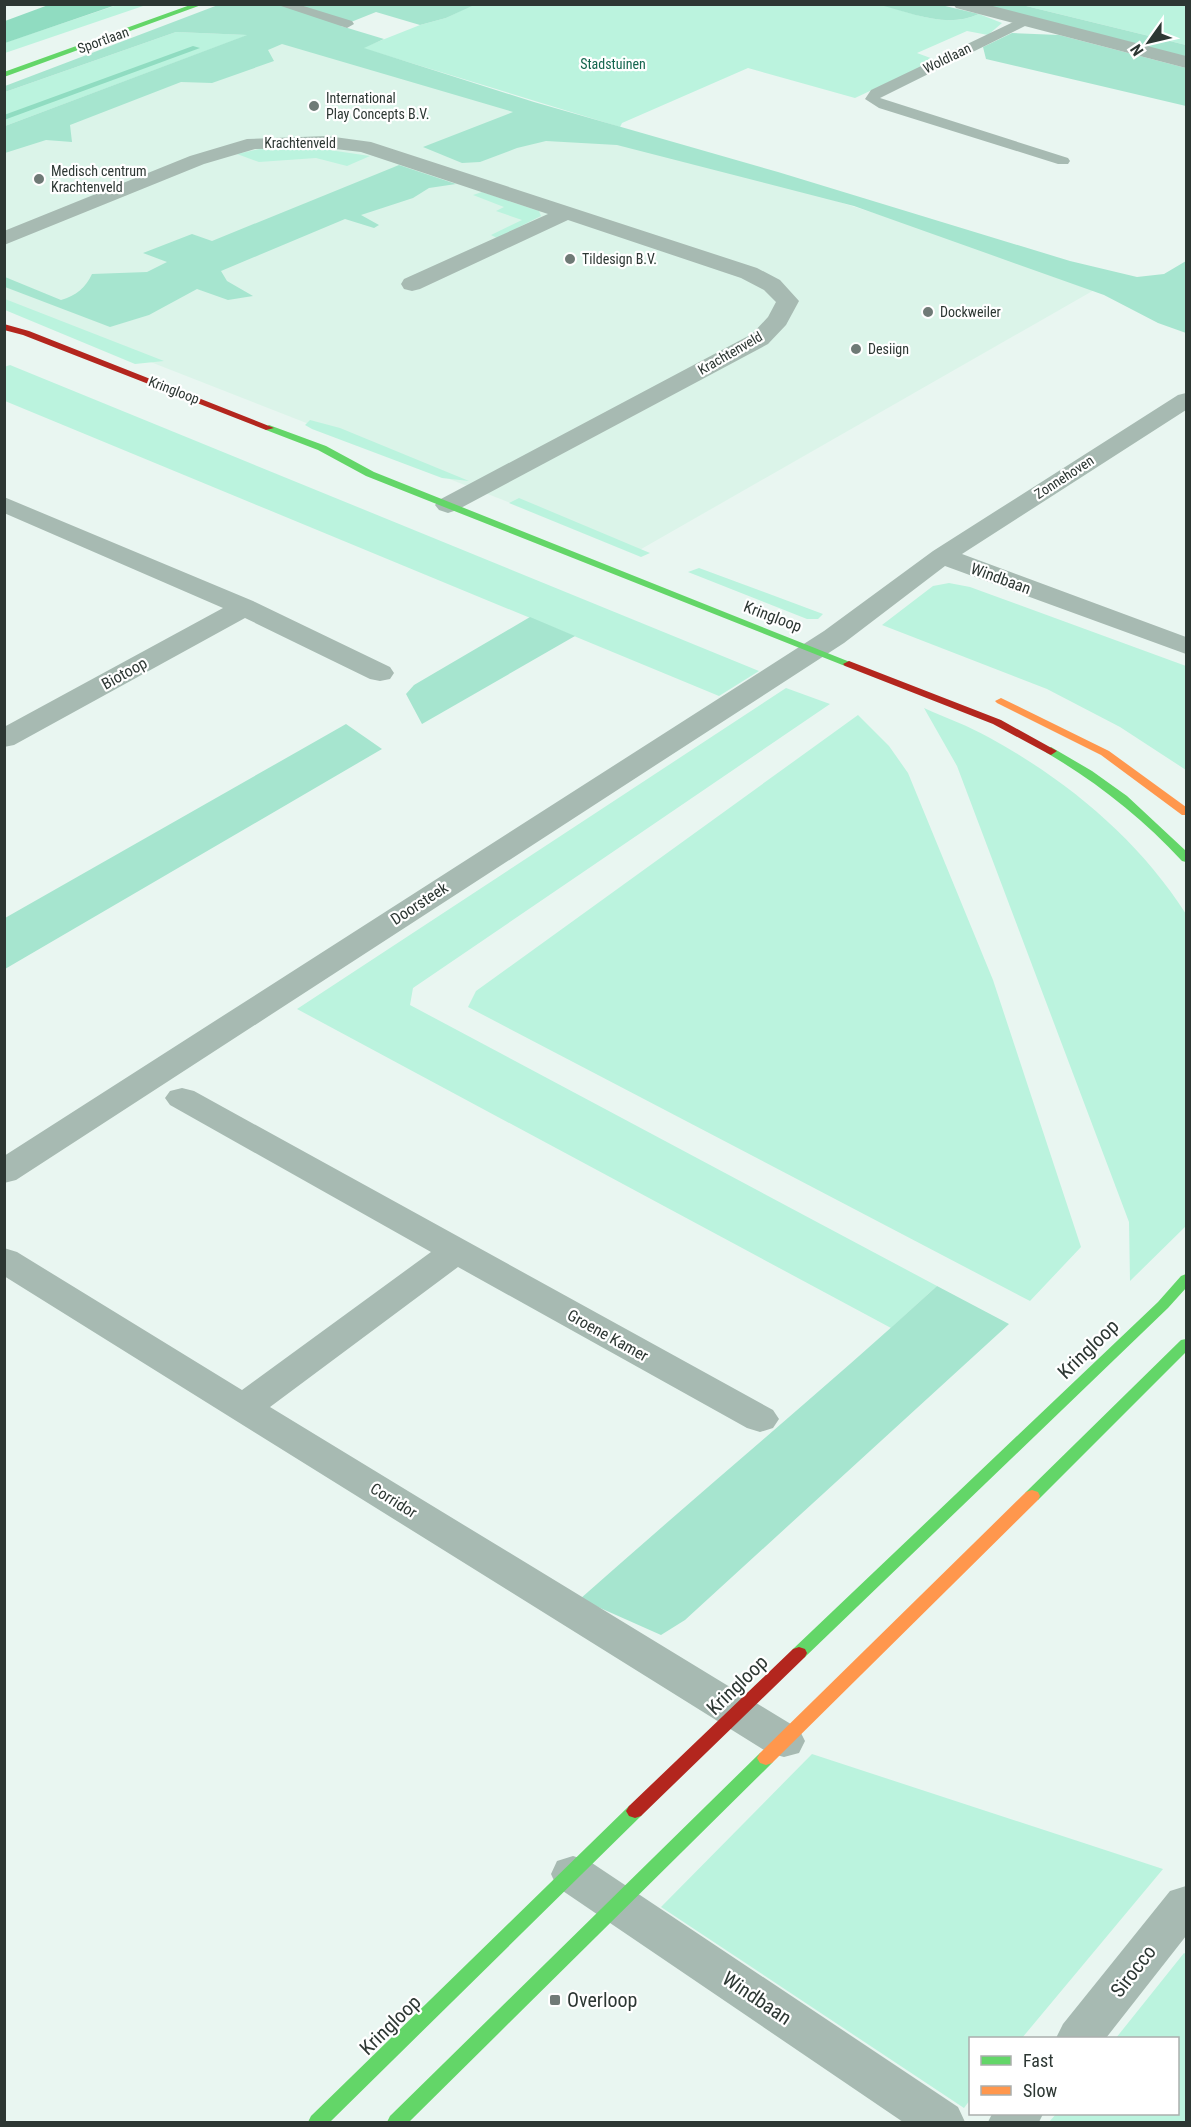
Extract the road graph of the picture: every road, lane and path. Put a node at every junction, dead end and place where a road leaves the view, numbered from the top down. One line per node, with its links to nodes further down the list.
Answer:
1 (201, 4): 7 (street, Sportlaan)
2 (281, 4): 5 (lane)
3 (962, 4): 4 (street)
4 (1024, 21): 6 (street); 8 (lane, Woldlaan)
5 (347, 24)
6 (1186, 62)
7 (4, 75)
8 (1063, 161)
9 (567, 213): 10 (street, Krachtenveld); 11 (street); 18 (street, Krachtenveld)
10 (4, 239)
11 (412, 284)
12 (4, 321): 14 (street, Kringloop)
13 (4, 327): 14 (street, Kringloop)
14 (26, 333): 16 (street, Kringloop)
15 (1186, 400): 20 (street, Zonnehoven)
16 (322, 448): 17 (street, Kringloop); 18 (street, Kringloop)
17 (379, 462)
18 (465, 497): 22 (street, Kringloop)
19 (4, 504): 21 (street)
20 (942, 556): 22 (street); 23 (street, Windbaan)
21 (244, 607): 24 (street); 26 (street, Biotoop)
22 (829, 640): 28 (street, Kringloop); 30 (street, Doorsteek)
23 (1186, 646)
24 (380, 674)
25 (991, 696): 27 (street)
26 (4, 739)
27 (1186, 812)
28 (1186, 858)
29 (182, 1098): 31 (street, Groene Kamer)
30 (4, 1172)
31 (457, 1250): 35 (street); 36 (street, Groene Kamer)
32 (4, 1260): 35 (street, Corridor)
33 (1186, 1280): 37 (street, Kringloop)
34 (1186, 1344): 38 (street)
35 (243, 1408): 37 (street, Corridor)
36 (760, 1419)
37 (737, 1712): 38 (street, Corridor); 39 (street, Kringloop)
38 (784, 1741): 40 (street)
39 (573, 1874): 40 (street, Windbaan); 43 (street, Kringloop)
40 (617, 1904): 44 (street); 45 (street, Windbaan)
41 (1181, 1918): 42 (street, Sirocco)
42 (1080, 2037)
43 (318, 2122)
44 (397, 2122)
45 (941, 2122)

